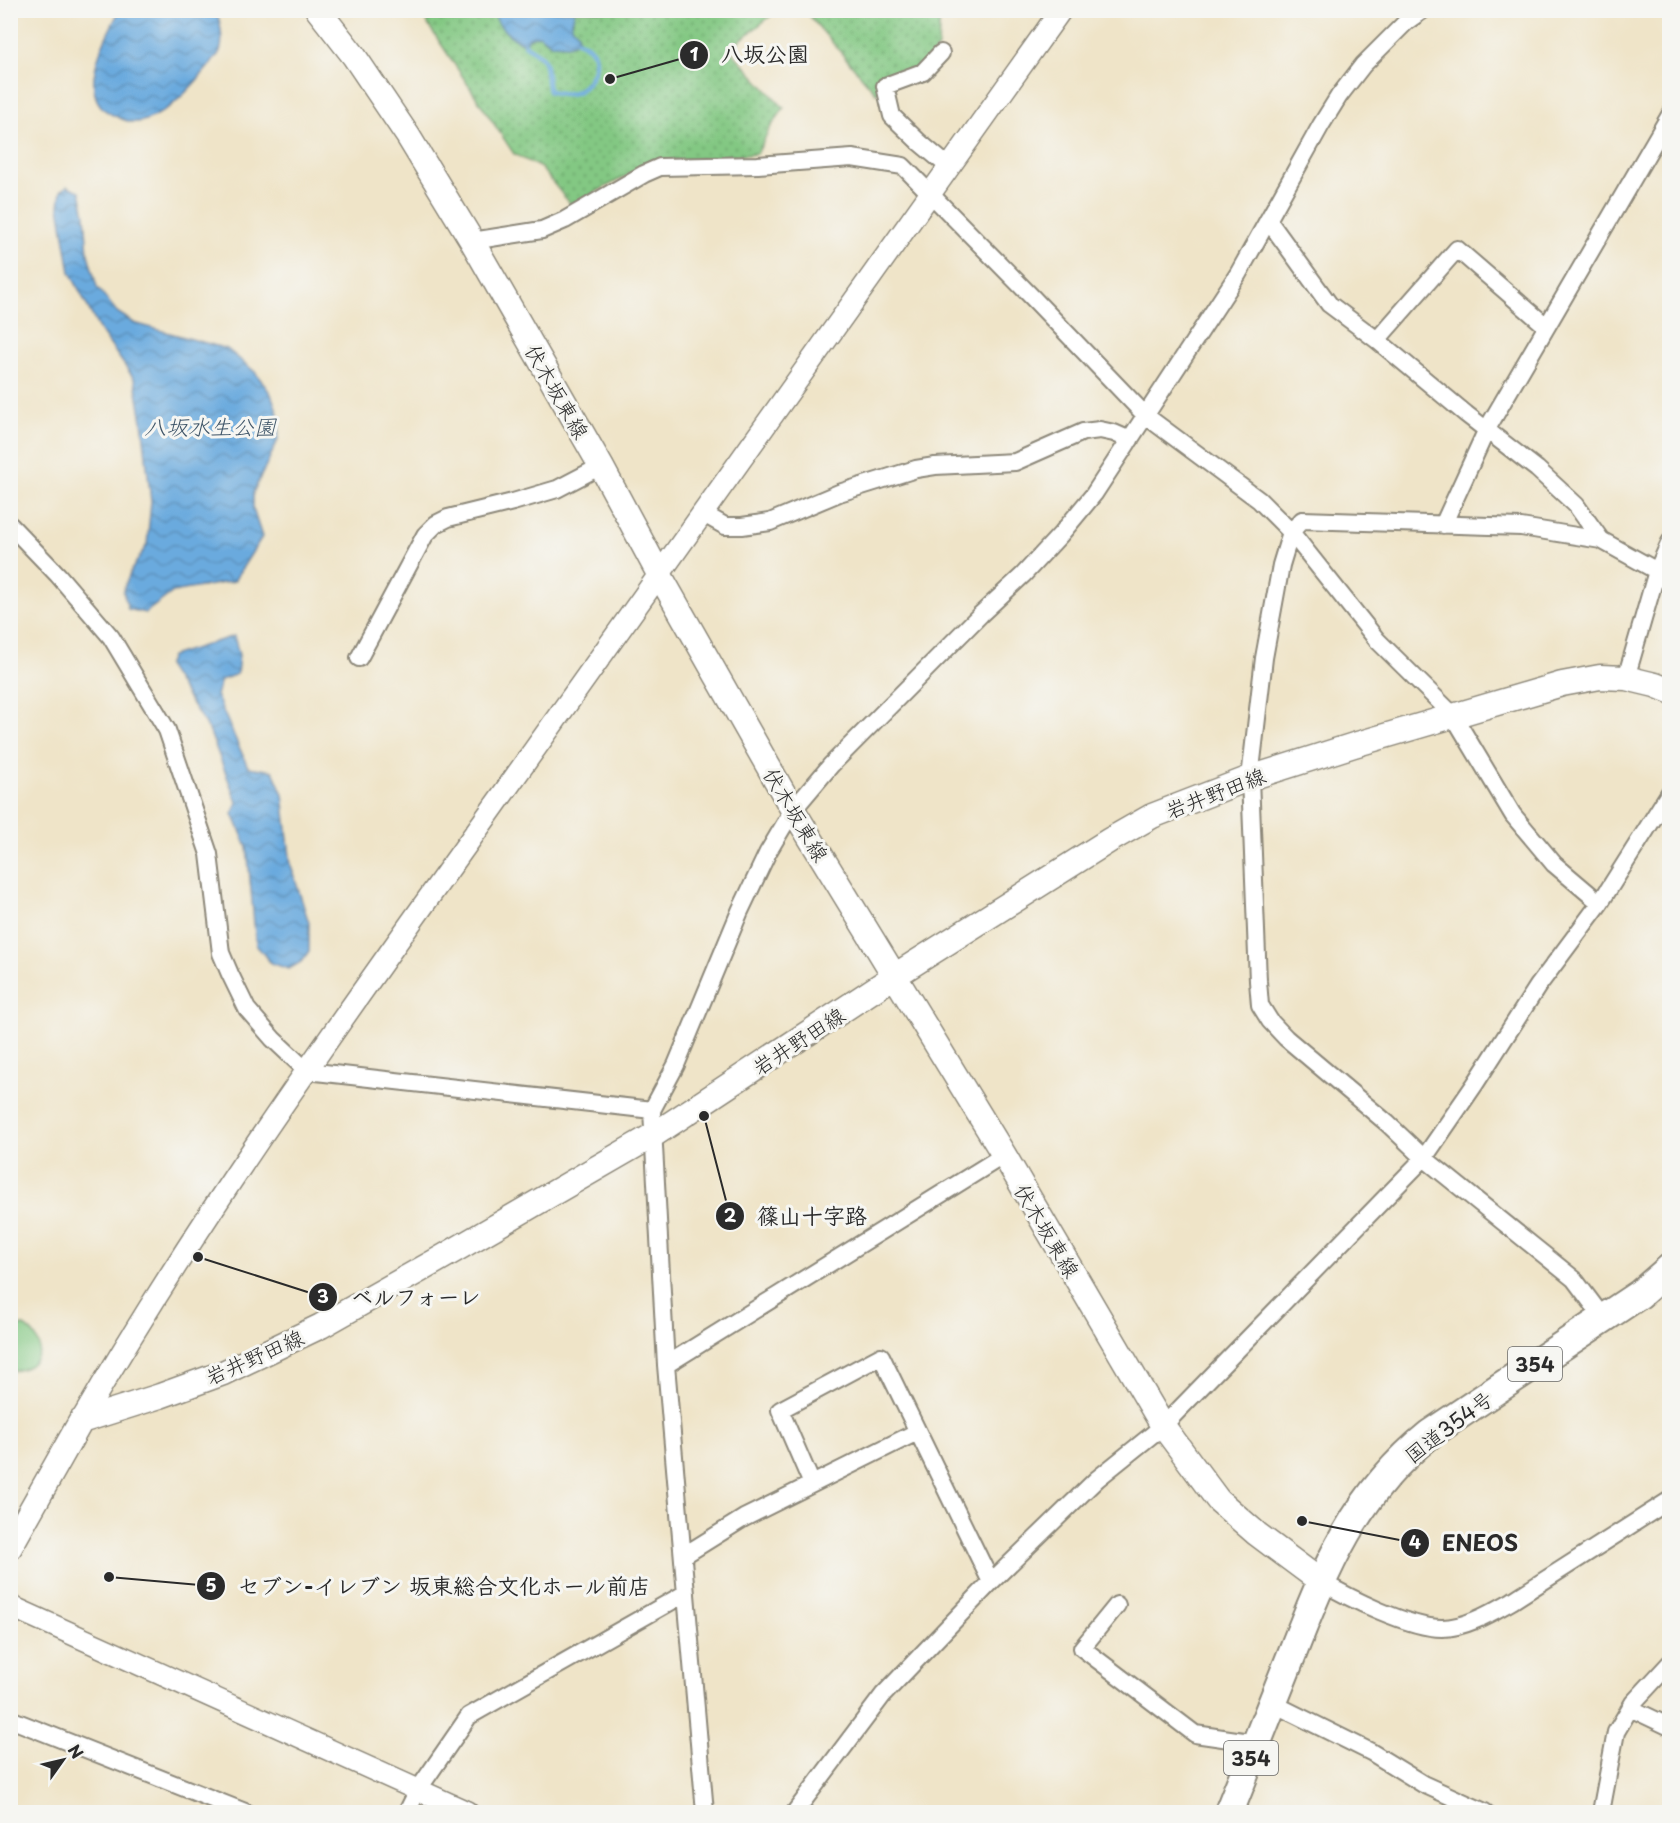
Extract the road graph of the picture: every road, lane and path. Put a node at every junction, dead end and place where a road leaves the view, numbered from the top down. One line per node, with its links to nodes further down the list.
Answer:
1 (318, 10): 9 (main road, 伏木坂東線)
2 (1060, 10): 6 (street)
3 (1423, 10): 8 (street)
4 (941, 53): 6 (street)
5 (1670, 115): 10 (street)
6 (950, 167): 7 (street)
7 (931, 194): 9 (street); 12 (street); 16 (street)
8 (1268, 220): 11 (street); 12 (street)
9 (472, 241): 15 (main road, 伏木坂東線)
10 (1546, 326): 11 (street); 13 (street)
11 (1377, 340): 13 (street)
12 (1146, 416): 14 (street); 19 (street)
13 (1487, 429): 17 (street); 20 (street)
14 (1130, 440): 16 (street); 30 (street)
15 (601, 466): 23 (main road, 伏木坂東線); 24 (street)
16 (702, 513): 23 (street)
17 (1443, 525): 19 (street); 20 (street)
18 (11, 526): 33 (street)
19 (1291, 532): 27 (street); 28 (street)
20 (1601, 540): 22 (street)
21 (1670, 542): 22 (street)
22 (1657, 571): 25 (street)
23 (659, 574): 30 (main road, 伏木坂東線); 33 (street)
24 (359, 658)
25 (1626, 678): 26 (main road, 岩井野田線); 27 (main road, 岩井野田線)
26 (1670, 691)
27 (1453, 716): 28 (main road, 岩井野田線); 31 (street)
28 (1250, 778): 32 (main road, 岩井野田線); 37 (street)
29 (1670, 792): 31 (street)
30 (793, 810): 32 (main road, 伏木坂東線); 34 (street)
31 (1600, 903): 37 (street)
32 (896, 975): 35 (main road, 岩井野田線); 36 (main road, 伏木坂東線)
33 (307, 1071): 34 (street); 41 (street)
34 (652, 1110): 35 (street)
35 (652, 1136): 40 (street); 41 (main road, 岩井野田線)
36 (1004, 1155): 40 (street); 42 (main road, 伏木坂東線)
37 (1424, 1158): 39 (street); 42 (street)
38 (1670, 1268): 39 (highway, 国道354号 / 354)
39 (1605, 1318): 48 (highway, 国道354号 / 354)
40 (666, 1365): 47 (street)
41 (81, 1421): 46 (main road)
42 (1163, 1426): 48 (main road, 伏木坂東線); 49 (street)
43 (918, 1431): 44 (street); 44 (street); 49 (street)
44 (812, 1484): 47 (street)
45 (1670, 1500): 48 (street)
46 (10, 1547)
47 (683, 1556): 50 (street)
48 (1320, 1581): 54 (highway, 国道354号 / 354)
49 (991, 1582): 65 (street)
50 (686, 1593): 59 (street); 64 (street)
51 (1117, 1605): 58 (street)
52 (10, 1606): 59 (street)
53 (1670, 1663): 55 (street)
54 (1272, 1703): 58 (highway, 国道354号 / 354); 60 (street)
55 (1630, 1708): 57 (street); 67 (street)
56 (10, 1719): 61 (street)
57 (1670, 1727)
58 (1257, 1743): 66 (highway, 国道354号 / 354)
59 (418, 1790): 62 (street); 63 (street)
60 (1477, 1811)
61 (245, 1812)
62 (407, 1812)
63 (467, 1812)
64 (705, 1812)
65 (795, 1812)
66 (1229, 1812)
67 (1601, 1812)

